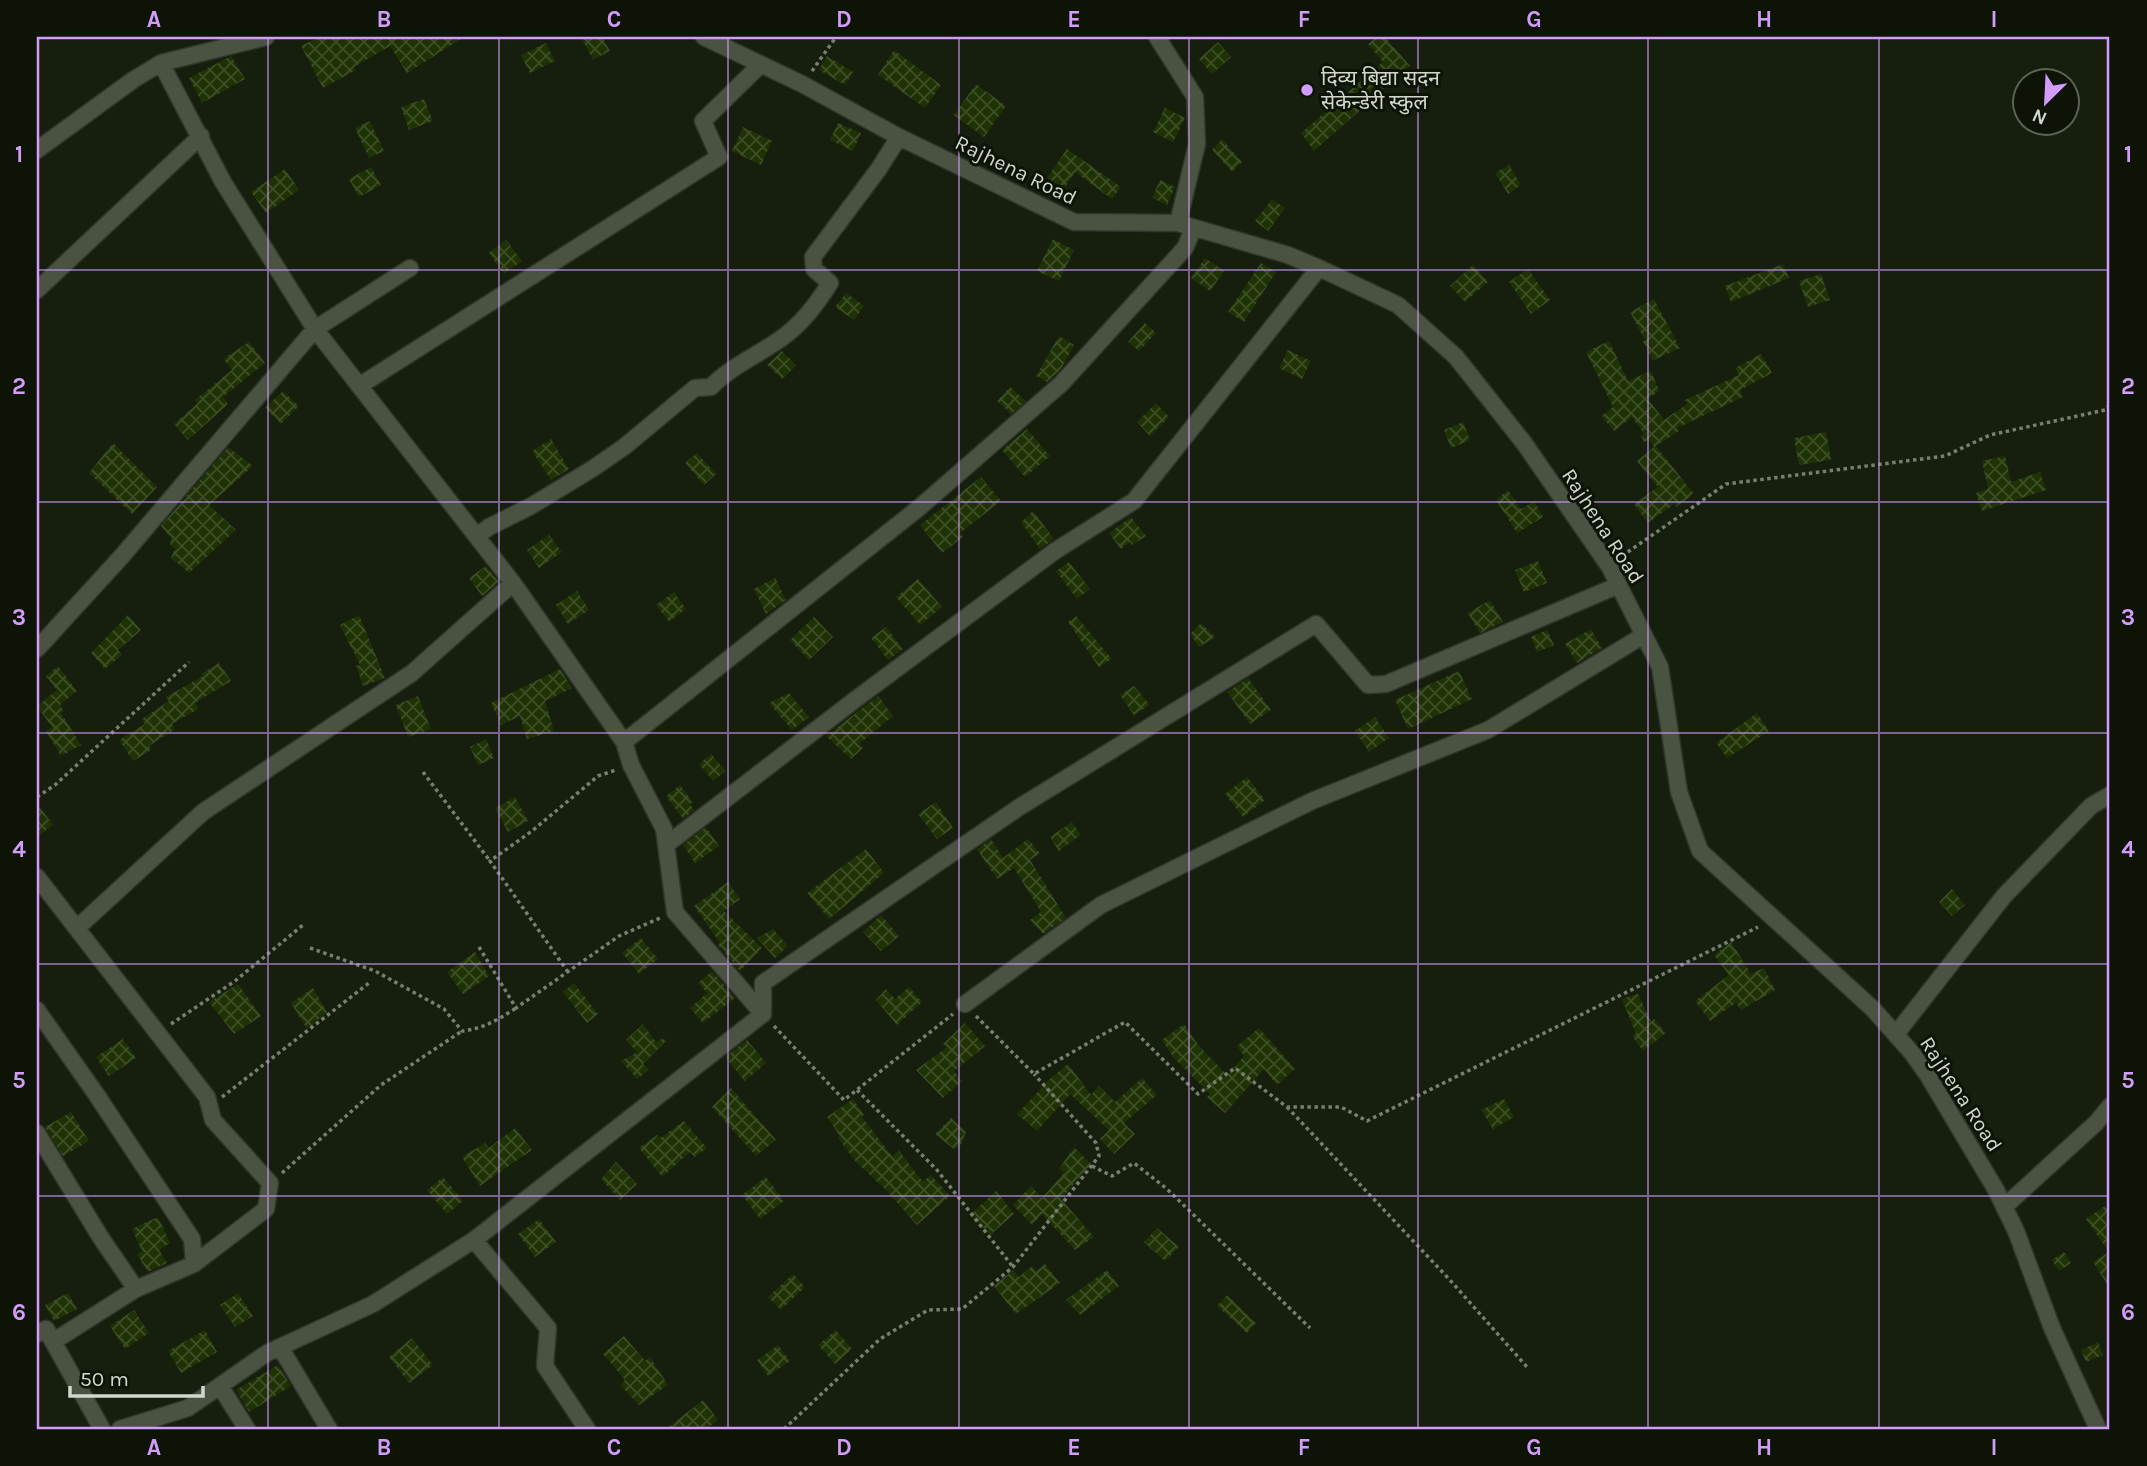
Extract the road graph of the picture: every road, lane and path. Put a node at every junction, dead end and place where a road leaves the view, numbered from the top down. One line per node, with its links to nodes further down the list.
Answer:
1 (266, 37): 5 (street)
2 (704, 37): 6 (street, Rajhena Road)
3 (836, 37): 7 (path)
4 (1157, 37): 11 (street)
5 (161, 63): 8 (street); 10 (street)
6 (761, 65): 7 (street, Rajhena Road); 16 (street)
7 (802, 84): 9 (street, Rajhena Road)
8 (201, 136): 14 (street); 15 (street)
9 (899, 137): 11 (street, Rajhena Road); 18 (street)
10 (37, 150)
11 (1185, 226): 13 (street, Rajhena Road); 25 (street)
12 (411, 268): 15 (street)
13 (1319, 268): 19 (street, Rajhena Road); 30 (street)
14 (37, 290)
15 (315, 329): 16 (street); 23 (street)
16 (359, 386): 18 (street)
17 (2110, 405): 19 (path)
18 (477, 536): 20 (street)
19 (1609, 566): 21 (street, Rajhena Road)
20 (513, 583): 25 (street); 36 (street)
21 (1619, 585): 22 (street, Rajhena Road); 44 (street)
22 (1644, 635): 34 (street, Rajhena Road); 41 (street)
23 (37, 649)
24 (188, 662): 29 (path)
25 (624, 743): 26 (street)
26 (631, 765): 30 (street); 31 (path)
27 (423, 772): 31 (path)
28 (2110, 795): 47 (street)
29 (37, 797)
30 (666, 845): 33 (street)
31 (490, 861): 39 (path)
32 (37, 877): 36 (street)
33 (675, 912): 39 (path); 44 (street)
34 (1775, 918): 47 (street, Rajhena Road); 52 (path)
35 (303, 925): 46 (path)
36 (77, 928): 46 (street)
37 (479, 947): 42 (path)
38 (310, 948): 45 (path)
39 (568, 972): 42 (path)
40 (369, 983): 51 (path)
41 (965, 1004): 48 (path); 49 (path)
42 (516, 1008): 45 (path)
43 (37, 1010): 58 (street)
44 (763, 1014): 49 (path); 57 (street)
45 (462, 1031): 55 (path)
46 (158, 1033): 51 (street)
47 (1896, 1034): 56 (street, Rajhena Road)
48 (1034, 1074): 52 (path); 54 (path)
49 (857, 1090): 59 (path)
50 (2110, 1106): 56 (street)
51 (210, 1107): 55 (street)
52 (1287, 1107): 65 (path)
53 (37, 1133): 60 (street)
54 (1091, 1166): 59 (path); 61 (path)
55 (270, 1183): 58 (street)
56 (2004, 1206): 73 (street, Rajhena Road)
57 (474, 1240): 64 (street); 71 (street)
58 (194, 1264): 60 (street)
59 (1013, 1267): 72 (path)
60 (136, 1289): 63 (street)
61 (1310, 1328)
62 (37, 1334): 63 (street)
63 (54, 1341): 67 (street)
64 (280, 1347): 66 (street); 70 (street)
65 (1527, 1367)
66 (220, 1386): 68 (street); 69 (street)
67 (103, 1429)
68 (120, 1429)
69 (247, 1429)
70 (329, 1429)
71 (587, 1429)
72 (784, 1429)
73 (2098, 1429)

